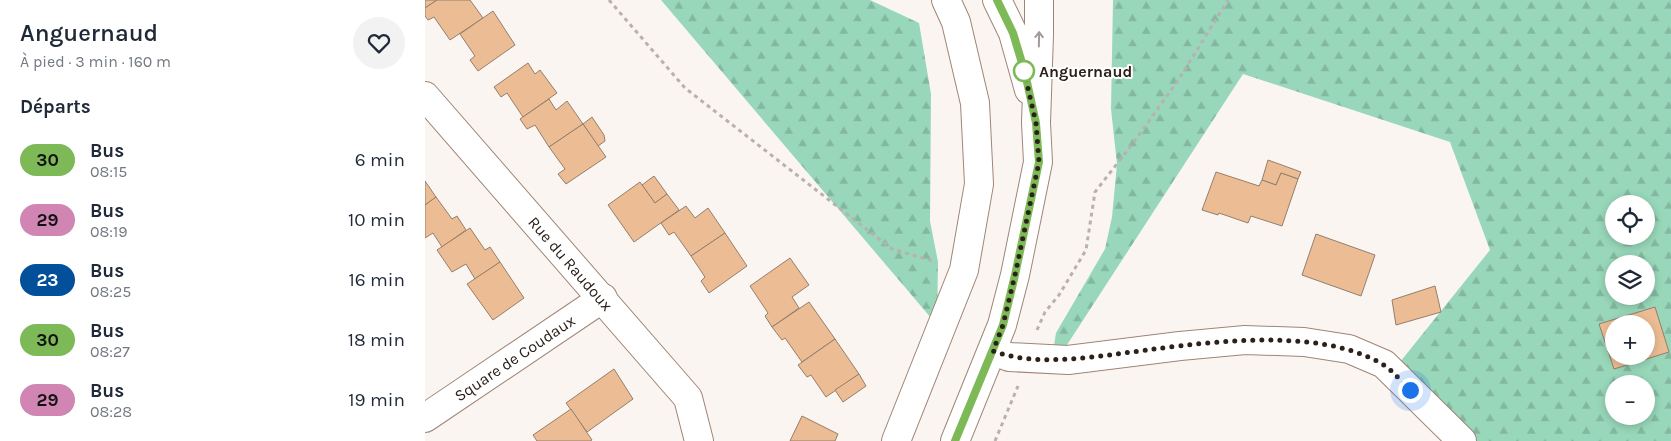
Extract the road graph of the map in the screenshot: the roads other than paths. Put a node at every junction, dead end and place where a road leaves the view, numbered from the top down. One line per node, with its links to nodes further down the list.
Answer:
1 (947, 0): 10 (street)
2 (997, 0): 5 (street)
3 (1039, 0): 5 (street, one-way to 3)
4 (425, 96): 6 (street, Rue du Raudoux)
5 (1036, 123): 7 (street)
6 (603, 298): 8 (street, Square de Coudaux); 9 (street, Rue du Raudoux)
7 (993, 351): 11 (street); 12 (street)
8 (425, 418)
9 (699, 441)
10 (896, 441)
11 (955, 441)
12 (1463, 441)

